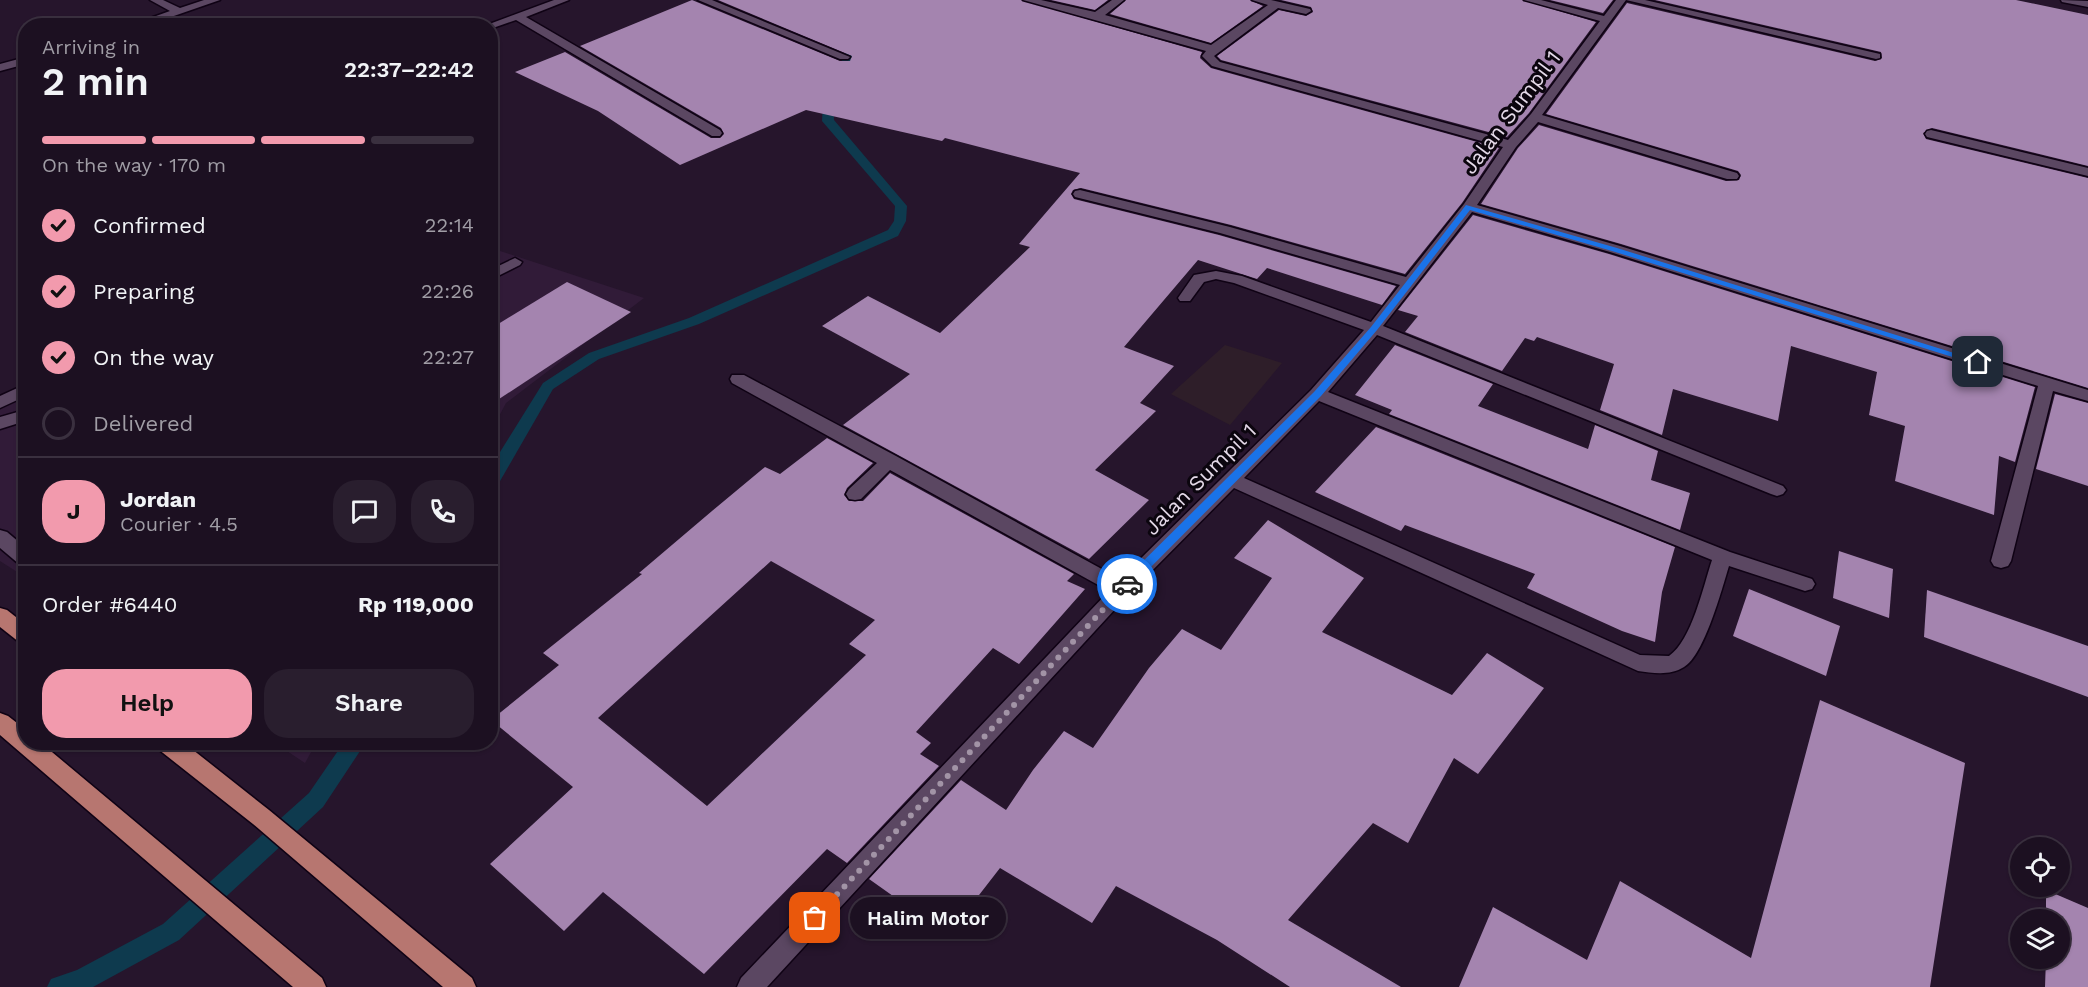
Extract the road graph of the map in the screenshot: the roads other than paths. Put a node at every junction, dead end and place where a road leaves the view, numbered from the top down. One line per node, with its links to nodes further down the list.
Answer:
1 (156, 0): 14 (street)
2 (215, 0): 14 (street)
3 (564, 0): 16 (street)
4 (703, 0): 23 (street)
5 (1028, 0): 17 (street)
6 (1119, 0): 17 (street)
7 (1257, 0): 13 (street)
8 (1529, 0): 19 (street)
9 (1621, 0): 19 (street, Jalan Sumpil 1)
10 (1631, 0): 22 (street)
11 (2066, 0): 12 (street)
12 (2088, 4)
13 (1275, 5): 15 (street); 21 (street)
14 (178, 11): 18 (street)
15 (1306, 11)
16 (517, 16): 20 (street); 27 (street)
17 (1097, 16): 21 (street)
18 (157, 18)
19 (1608, 20): 26 (street, Jalan Sumpil 1)
20 (498, 23)
21 (1213, 49): 29 (street)
22 (1876, 56)
23 (844, 57)
24 (18, 64): 25 (street)
25 (0, 68)
26 (1535, 117): 29 (street, Jalan Sumpil 1); 31 (street)
27 (716, 133)
28 (1931, 134): 30 (street)
29 (1511, 145): 33 (street, Jalan Sumpil 1)
30 (2088, 172)
31 (1732, 176)
32 (1080, 194): 36 (street)
33 (1469, 207): 36 (street, Jalan Sumpil 1); 40 (street)
34 (515, 262): 35 (street)
35 (498, 272)
36 (1410, 283): 38 (street, Jalan Sumpil 1)
37 (1185, 298): 38 (street)
38 (1374, 328): 42 (street, Jalan Sumpil 1); 49 (street)
39 (738, 379): 47 (street)
40 (2047, 383): 43 (street); 54 (street)
41 (18, 393): 44 (street)
42 (1317, 394): 48 (street, Jalan Sumpil 1); 53 (street)
43 (2088, 396)
44 (0, 403)
45 (18, 418): 46 (street)
46 (0, 423)
47 (890, 460): 50 (street); 56 (street)
48 (1230, 479): 53 (street); 56 (street, Jalan Sumpil 1)
49 (1777, 490)
50 (855, 494)
51 (0, 537): 52 (street)
52 (16, 553)
53 (1723, 557): 55 (street)
54 (2001, 561)
55 (1805, 584)
56 (1122, 589): 65 (street, Jalan Sumpil 1)
57 (0, 616): 58 (main road)
58 (18, 630)
59 (0, 722): 60 (main road)
60 (18, 737)
61 (33, 750): 63 (main road)
62 (176, 750): 64 (main road)
63 (313, 987)
64 (463, 987)
65 (750, 987)

